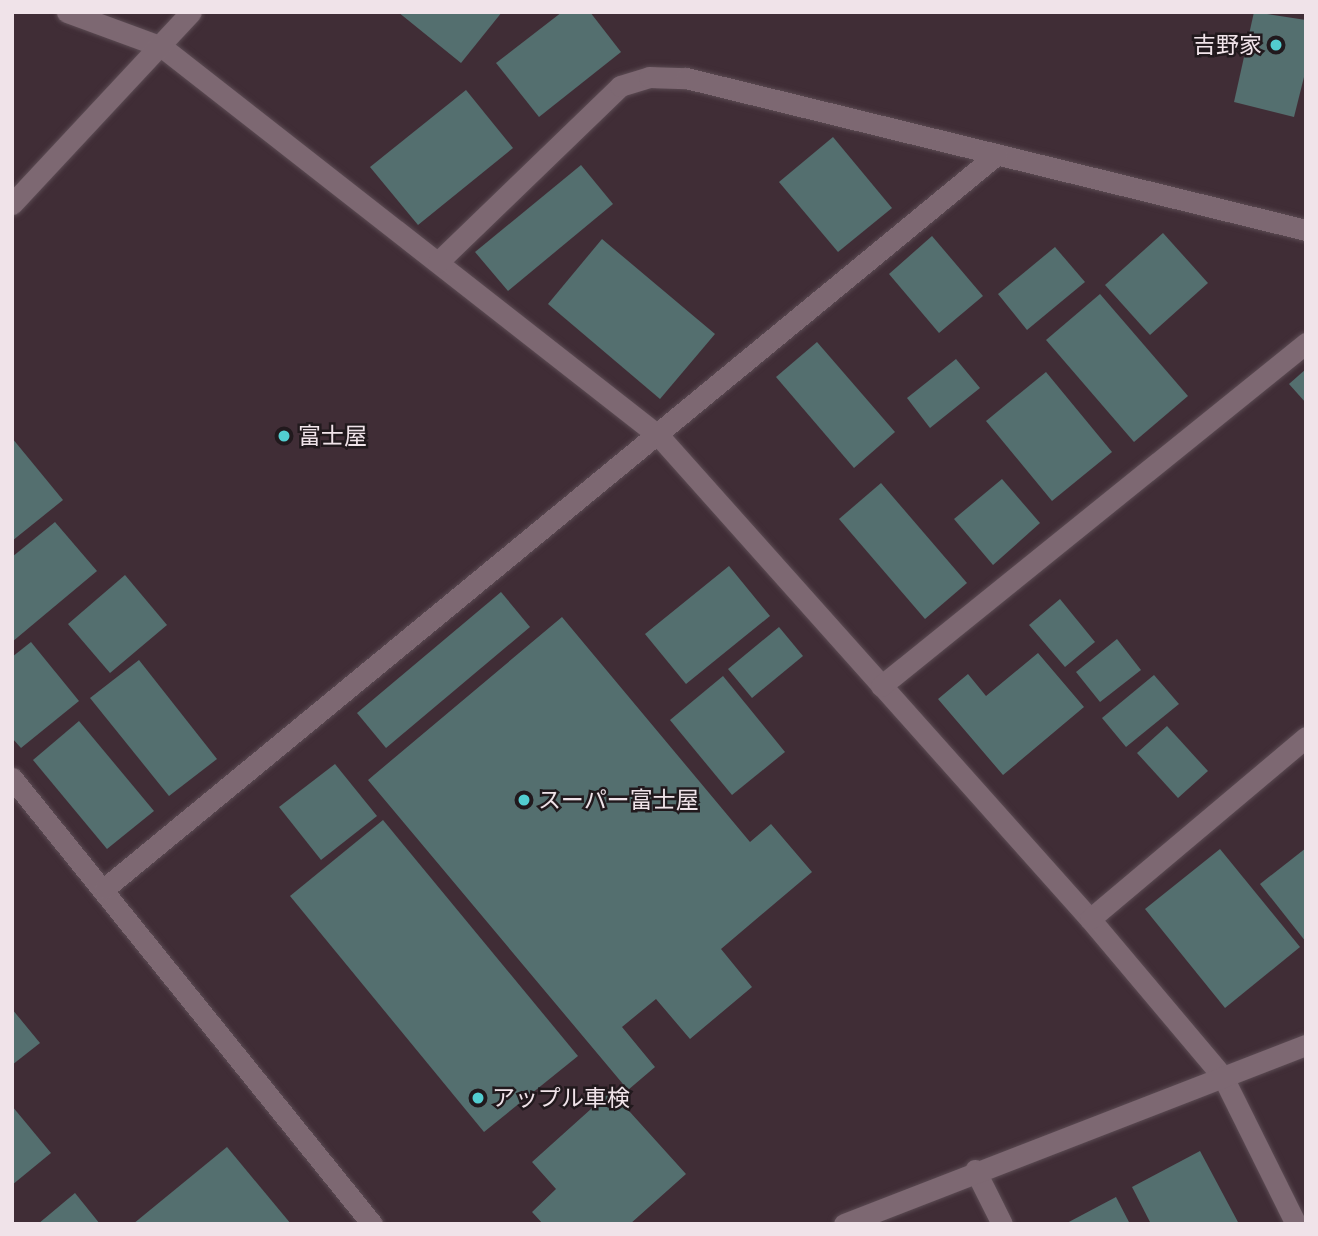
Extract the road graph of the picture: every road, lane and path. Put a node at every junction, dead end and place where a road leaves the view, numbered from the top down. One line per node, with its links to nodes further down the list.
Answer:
1 (67, 12): 3 (street)
2 (191, 12): 3 (street)
3 (162, 47): 5 (street); 7 (street)
4 (996, 155): 6 (street); 7 (street); 9 (street)
5 (12, 204)
6 (1306, 230)
7 (438, 262): 9 (street)
8 (1306, 343): 10 (street)
9 (659, 436): 10 (street); 13 (street)
10 (881, 686): 14 (street)
11 (1306, 737): 14 (street)
12 (12, 778): 13 (street)
13 (105, 888): 18 (street)
14 (1090, 919): 16 (street)
15 (1306, 1045): 16 (street)
16 (1223, 1077): 17 (street); 21 (street)
17 (975, 1170): 19 (street); 20 (street)
18 (372, 1224)
19 (844, 1224)
20 (1002, 1224)
21 (1296, 1224)

